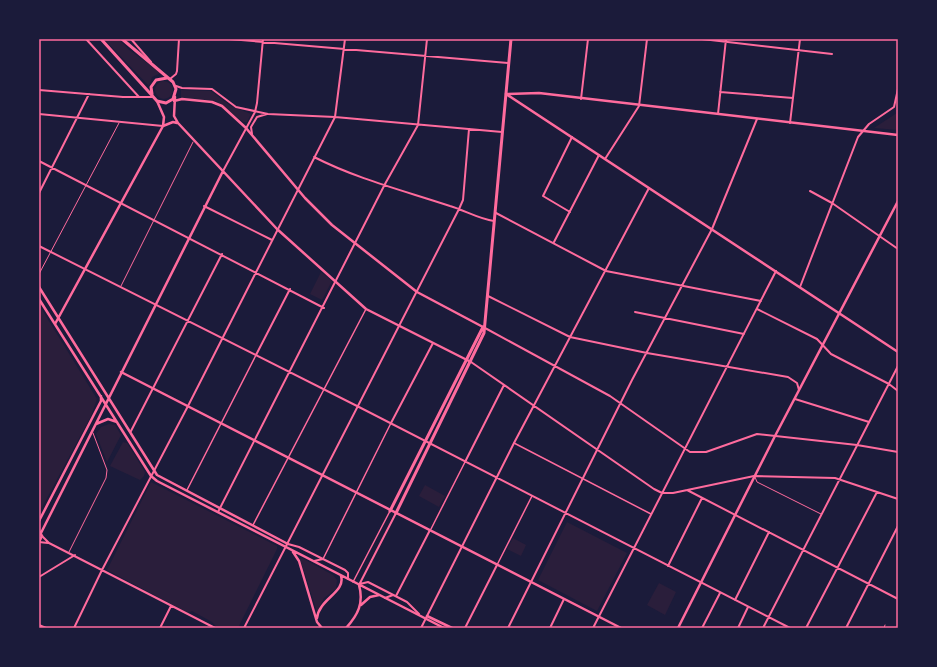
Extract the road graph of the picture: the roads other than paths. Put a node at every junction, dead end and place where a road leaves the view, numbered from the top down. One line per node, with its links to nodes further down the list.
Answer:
1 (86, 39): 31 (street)
2 (101, 39): 29 (main road)
3 (122, 39): 21 (main road)
4 (179, 39): 22 (street)
5 (229, 39): 14 (street)
6 (345, 39): 16 (street)
7 (427, 39): 19 (street)
8 (510, 39): 20 (main road)
9 (588, 39): 33 (street)
10 (647, 39): 37 (street)
11 (702, 39): 15 (street)
12 (800, 39): 17 (street)
13 (133, 40): 21 (street)
14 (262, 40): 16 (street); 38 (street)
15 (726, 40): 17 (street); 26 (street)
16 (344, 49): 19 (street); 42 (street)
17 (799, 50): 18 (street); 32 (street)
18 (832, 54)
19 (425, 56): 20 (street); 48 (street)
20 (508, 63): 28 (main road)
21 (153, 65): 22 (main road)
22 (169, 79): 23 (main road); 29 (main road)
23 (176, 86): 30 (main road); 38 (street)
24 (898, 89): 52 (street)
25 (39, 90): 27 (street)
26 (720, 92): 32 (street); 41 (street)
27 (89, 94): 31 (street); 43 (street)
28 (506, 94): 33 (street); 53 (main road); 56 (street)
29 (152, 96): 31 (street); 34 (main road)
30 (175, 96): 35 (street); 36 (main road)
31 (139, 97)
32 (793, 98): 47 (street)
33 (582, 100): 37 (street)
34 (158, 101): 36 (main road); 49 (street)
35 (174, 101): 36 (street); 46 (street); 50 (street)
36 (170, 102)
37 (639, 106): 41 (street); 60 (street)
38 (255, 112): 40 (street); 50 (street)
39 (39, 114): 43 (street)
40 (268, 114): 42 (street); 54 (street)
41 (718, 115): 44 (street)
42 (335, 117): 48 (street); 59 (street)
43 (77, 118): 45 (street); 62 (street)
44 (756, 119): 47 (street); 80 (street)
45 (119, 122): 49 (street); 65 (lane)
46 (178, 123): 49 (street); 57 (street)
47 (790, 123): 52 (street)
48 (418, 125): 51 (street); 64 (street)
49 (163, 126): 71 (street)
50 (246, 128): 54 (street); 63 (street)
51 (469, 129): 53 (street); 74 (street)
52 (862, 131): 55 (street); 72 (street)
53 (502, 132): 75 (main road)
54 (252, 135): 67 (street)
55 (898, 135)
56 (572, 137): 58 (street); 76 (street)
57 (194, 140): 63 (street); 77 (lane)
58 (599, 155): 60 (street); 76 (street)
59 (314, 158): 64 (street); 67 (street)
60 (605, 159): 66 (street)
61 (39, 161): 62 (street)
62 (52, 167): 65 (street); 69 (street)
63 (223, 170): 73 (street); 79 (street)
64 (385, 184): 74 (street); 85 (street)
65 (86, 186): 71 (street); 88 (lane)
66 (649, 188): 80 (street); 91 (street)
67 (298, 190): 79 (street); 85 (street)
68 (810, 191): 72 (street)
69 (39, 193)
70 (898, 201): 82 (street)
71 (122, 203): 77 (street); 90 (street)
72 (832, 203): 82 (street); 99 (street)
73 (204, 206): 81 (street); 83 (street)
74 (459, 209): 78 (street); 101 (street)
75 (494, 212): 78 (main road); 84 (street)
76 (570, 212): 84 (street)
77 (154, 220): 81 (street); 97 (lane)
78 (494, 220): 102 (main road)
79 (277, 229): 83 (street); 95 (street)
80 (712, 229): 92 (street); 96 (street)
81 (188, 237): 89 (street); 105 (street)
82 (879, 237): 87 (street); 110 (street)
83 (272, 240): 93 (street)
84 (554, 242): 91 (street)
85 (356, 243): 95 (street); 101 (street)
86 (39, 246): 88 (street)
87 (898, 250)
88 (51, 252): 90 (street); 94 (lane)
89 (222, 254): 93 (street); 113 (street)
90 (86, 270): 97 (street); 112 (street)
91 (606, 271): 96 (street); 119 (street)
92 (776, 271): 99 (street); 104 (street)
93 (257, 273): 100 (street); 118 (street)
94 (39, 274)
95 (337, 283): 106 (street); 107 (street)
96 (682, 285): 104 (street); 111 (street)
97 (121, 286): 105 (street)
98 (39, 287): 112 (street)
99 (800, 287): 110 (street)
100 (290, 289): 106 (street); 124 (street)
101 (417, 292): 115 (street); 116 (street)
102 (486, 295): 116 (main road); 119 (street)
103 (39, 299): 114 (street)
104 (761, 301): 108 (street)
105 (155, 303): 113 (street); 130 (street)
106 (324, 308): 131 (street)
107 (366, 309): 115 (street); 135 (street)
108 (757, 309): 117 (street); 121 (street)
109 (635, 312): 111 (street)
110 (840, 314): 121 (street); 122 (street)
111 (664, 318): 117 (street); 123 (street)
112 (60, 319): 114 (street); 139 (street)
113 (188, 321): 118 (street); 134 (street)
114 (55, 324): 138 (street)
115 (399, 326): 120 (street); 145 (street)
116 (483, 327): 125 (main road); 126 (main road); 127 (street)
117 (744, 334): 129 (street)
118 (223, 338): 124 (street); 144 (street)
119 (570, 338): 123 (street); 127 (street)
120 (433, 343): 125 (street); 149 (street)
121 (823, 346): 132 (street); 136 (street)
122 (898, 352)
123 (647, 353): 129 (street); 142 (street)
124 (256, 355): 131 (street); 148 (street)
125 (466, 360): 126 (street); 155 (main road)
126 (471, 362): 133 (street); 157 (main road)
127 (555, 365): 142 (street); 143 (street)
128 (898, 366): 132 (street)
129 (727, 367): 136 (street); 160 (street)
130 (121, 372): 134 (street); 139 (street)
131 (289, 372): 135 (street); 154 (street)
132 (888, 384): 137 (street); 147 (street)
133 (504, 385): 143 (street); 163 (street)
134 (153, 388): 144 (street); 152 (street)
135 (324, 389): 145 (street); 162 (street)
136 (799, 391): 140 (street)
137 (898, 391)
138 (101, 396): 141 (street); 187 (street)
139 (109, 396): 141 (street); 152 (street)
140 (795, 399): 147 (street); 153 (street)
141 (106, 403): 146 (street); 150 (street)
142 (621, 403): 159 (street); 160 (street)
143 (534, 405): 156 (street); 159 (street)
144 (188, 406): 148 (street); 164 (street)
145 (357, 406): 149 (street); 166 (street)
146 (118, 422): 150 (street); 165 (street)
147 (869, 422): 158 (street)
148 (221, 423): 154 (street); 172 (street)
149 (392, 423): 155 (street); 174 (street)
150 (95, 424): 151 (street)
151 (92, 430): 192 (street); 201 (lane)
152 (131, 431): 164 (street)
153 (775, 436): 158 (street); 160 (street); 167 (street)
154 (255, 441): 162 (street); 179 (street)
155 (425, 441): 157 (street); 180 (main road)
156 (514, 443): 168 (street); 170 (street)
157 (430, 444): 163 (street); 182 (main road)
158 (857, 445): 161 (street); 169 (street)
159 (597, 449): 170 (street); 175 (street)
160 (684, 449): 175 (street)
161 (898, 452)
162 (288, 458): 166 (street); 188 (street)
163 (465, 462): 168 (street); 190 (street)
164 (154, 471): 165 (street); 172 (street)
165 (151, 476): 181 (street); 208 (street)
166 (322, 476): 174 (street); 195 (street)
167 (754, 476): 169 (street); 171 (street); 185 (lane); 186 (street)
168 (497, 478): 176 (street); 196 (street)
169 (840, 478): 173 (street); 185 (street)
170 (583, 479): 183 (street); 184 (street)
171 (686, 490): 175 (street); 177 (street)
172 (187, 491): 179 (street)
173 (876, 492): 178 (street); 207 (street)
174 (356, 493): 180 (street); 203 (street)
175 (662, 493): 184 (street)
176 (532, 496): 183 (street); 205 (street)
177 (702, 498): 186 (street); 206 (street)
178 (898, 499)
179 (220, 508): 181 (street); 188 (street)
180 (390, 511): 182 (street); 212 (street)
181 (218, 512): 197 (street)
182 (396, 513): 190 (street); 216 (street)
183 (566, 513): 198 (street); 213 (street)
184 (651, 514): 198 (street)
185 (821, 514): 200 (street)
186 (735, 515): 191 (street); 214 (street)
187 (39, 521)
188 (253, 525): 195 (street)
189 (898, 526): 215 (street)
190 (430, 530): 196 (street); 219 (street)
191 (769, 532): 200 (street); 223 (street)
192 (41, 534): 193 (street); 194 (street)
193 (39, 542): 194 (street)
194 (50, 543): 201 (street)
195 (288, 544): 197 (street); 203 (street)
196 (462, 546): 205 (street); 228 (street)
197 (286, 547): 199 (street); 238 (street)
198 (634, 548): 206 (street); 229 (street)
199 (292, 550): 204 (street); 231 (street)
200 (804, 550): 207 (street); 230 (street)
201 (69, 552): 202 (street)
202 (75, 555): 208 (street); 210 (street)
203 (323, 558): 204 (street); 211 (street)
204 (314, 561): 209 (street)
205 (497, 565): 213 (street); 244 (street)
206 (668, 566): 214 (street)
207 (837, 567): 215 (street); 254 (street)
208 (102, 570): 224 (street); 235 (street)
209 (341, 576): 211 (street); 231 (street)
210 (39, 577)
211 (348, 579): 212 (street)
212 (353, 582): 216 (street)
213 (532, 582): 221 (street); 245 (street)
214 (701, 583): 217 (street); 249 (street)
215 (869, 584): 222 (street); 255 (street)
216 (359, 585): 218 (street); 219 (street); 225 (street)
217 (720, 592): 223 (street); 250 (street)
218 (380, 595): 220 (street); 225 (street)
219 (395, 596): 220 (street); 227 (street)
220 (385, 598): 227 (street)
221 (564, 599): 229 (street); 246 (street)
222 (898, 599)
223 (735, 600): 226 (street)
224 (171, 606): 236 (street); 237 (street)
225 (361, 606): 240 (street)
226 (748, 607): 230 (street); 251 (street)
227 (421, 616): 228 (street)
228 (427, 617): 241 (street); 242 (street); 243 (street)
229 (598, 617): 247 (street); 248 (street)
230 (768, 617): 252 (street); 253 (street)
231 (318, 622): 239 (street)
232 (39, 624): 234 (street)
233 (885, 625): 256 (lane)
234 (46, 628)
235 (74, 628)
236 (160, 628)
237 (215, 628)
238 (244, 628)
239 (321, 628)
240 (346, 628)
241 (421, 628)
242 (444, 628)
243 (452, 628)
244 (465, 628)
245 (508, 628)
246 (550, 628)
247 (593, 628)
248 (621, 628)
249 (678, 628)
250 (702, 628)
251 (738, 628)
252 (763, 628)
253 (790, 628)
254 (806, 628)
255 (846, 628)
256 (884, 628)

